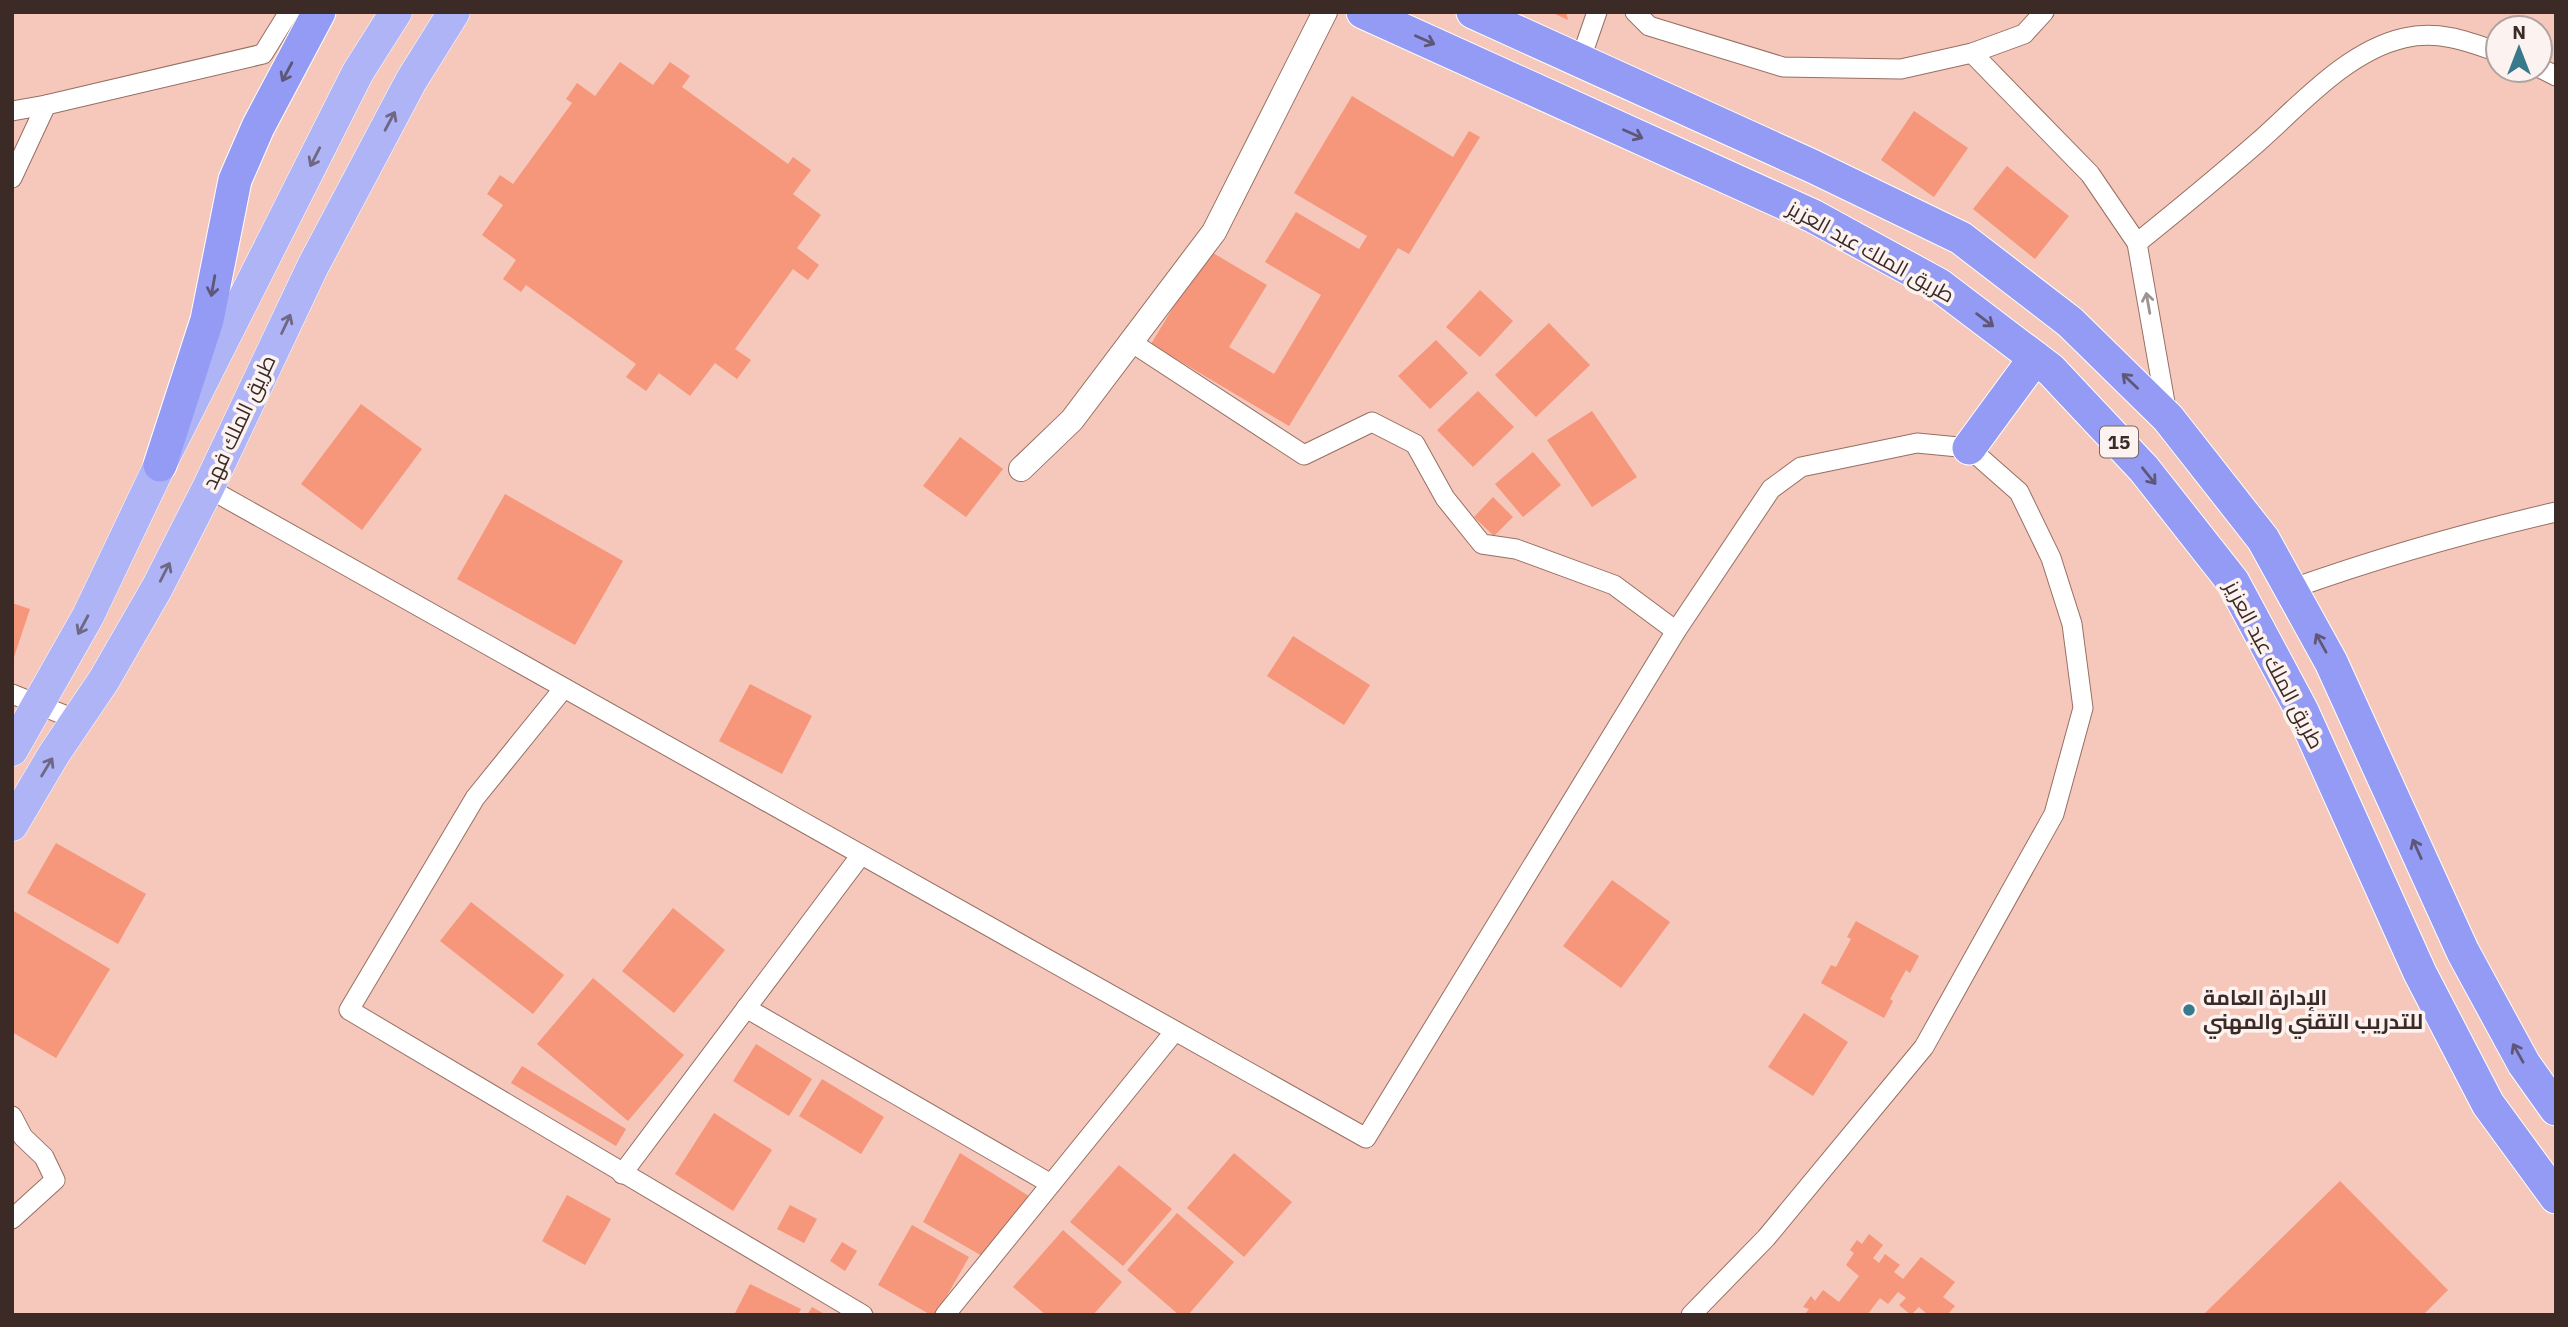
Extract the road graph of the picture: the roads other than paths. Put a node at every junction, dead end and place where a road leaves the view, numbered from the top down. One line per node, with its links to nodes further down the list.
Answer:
1 (289, 12): 14 (street)
2 (319, 12): 22 (highway, one-way to 22)
3 (396, 12): 22 (main road, one-way to 22)
4 (454, 12): 24 (main road, طريق الملك فهد, one-way to 4)
5 (1325, 12): 18 (street)
6 (1363, 12): 19 (highway, طريق الملك عبد العزيز / 15, one-way to 19)
7 (1473, 12): 13 (highway, 15)
8 (1597, 12): 13 (street)
9 (1635, 12): 12 (street)
10 (2044, 12): 12 (street)
11 (2484, 47): 17 (street)
12 (1972, 53): 17 (street)
13 (1580, 61): 20 (highway, 15, one-way to 13)
14 (46, 105): 15 (street); 16 (street)
15 (12, 111)
16 (12, 178)
17 (2137, 243): 20 (street, one-way to 17)
18 (1131, 342): 23 (street); 27 (street)
19 (2035, 358): 21 (highway); 40 (highway, طريق الملك عبد العزيز / 15, one-way to 40)
20 (2168, 418): 26 (highway, 15)
21 (1969, 448): 27 (street); 44 (street)
22 (160, 465): 29 (main road, one-way to 29)
23 (1021, 469)
24 (208, 488): 28 (street); 30 (main road, طريق الملك فهد, one-way to 24)
25 (2556, 512): 26 (street)
26 (2291, 589): 36 (highway, 15, one-way to 26)
27 (1675, 631): 35 (street)
28 (564, 688): 33 (street); 38 (street)
29 (26, 699): 30 (street); 31 (main road)
30 (77, 720): 32 (main road, طريق الملك فهد, one-way to 30)
31 (12, 750)
32 (12, 825)
33 (861, 855): 34 (street); 35 (street)
34 (747, 1008): 38 (street); 39 (street)
35 (1175, 1031): 39 (street)
36 (2556, 1110)
37 (12, 1116): 41 (street)
38 (622, 1174): 42 (street)
39 (1051, 1184): 43 (street)
40 (2556, 1197)
41 (12, 1219)
42 (863, 1315)
43 (945, 1315)
44 (1691, 1315)

